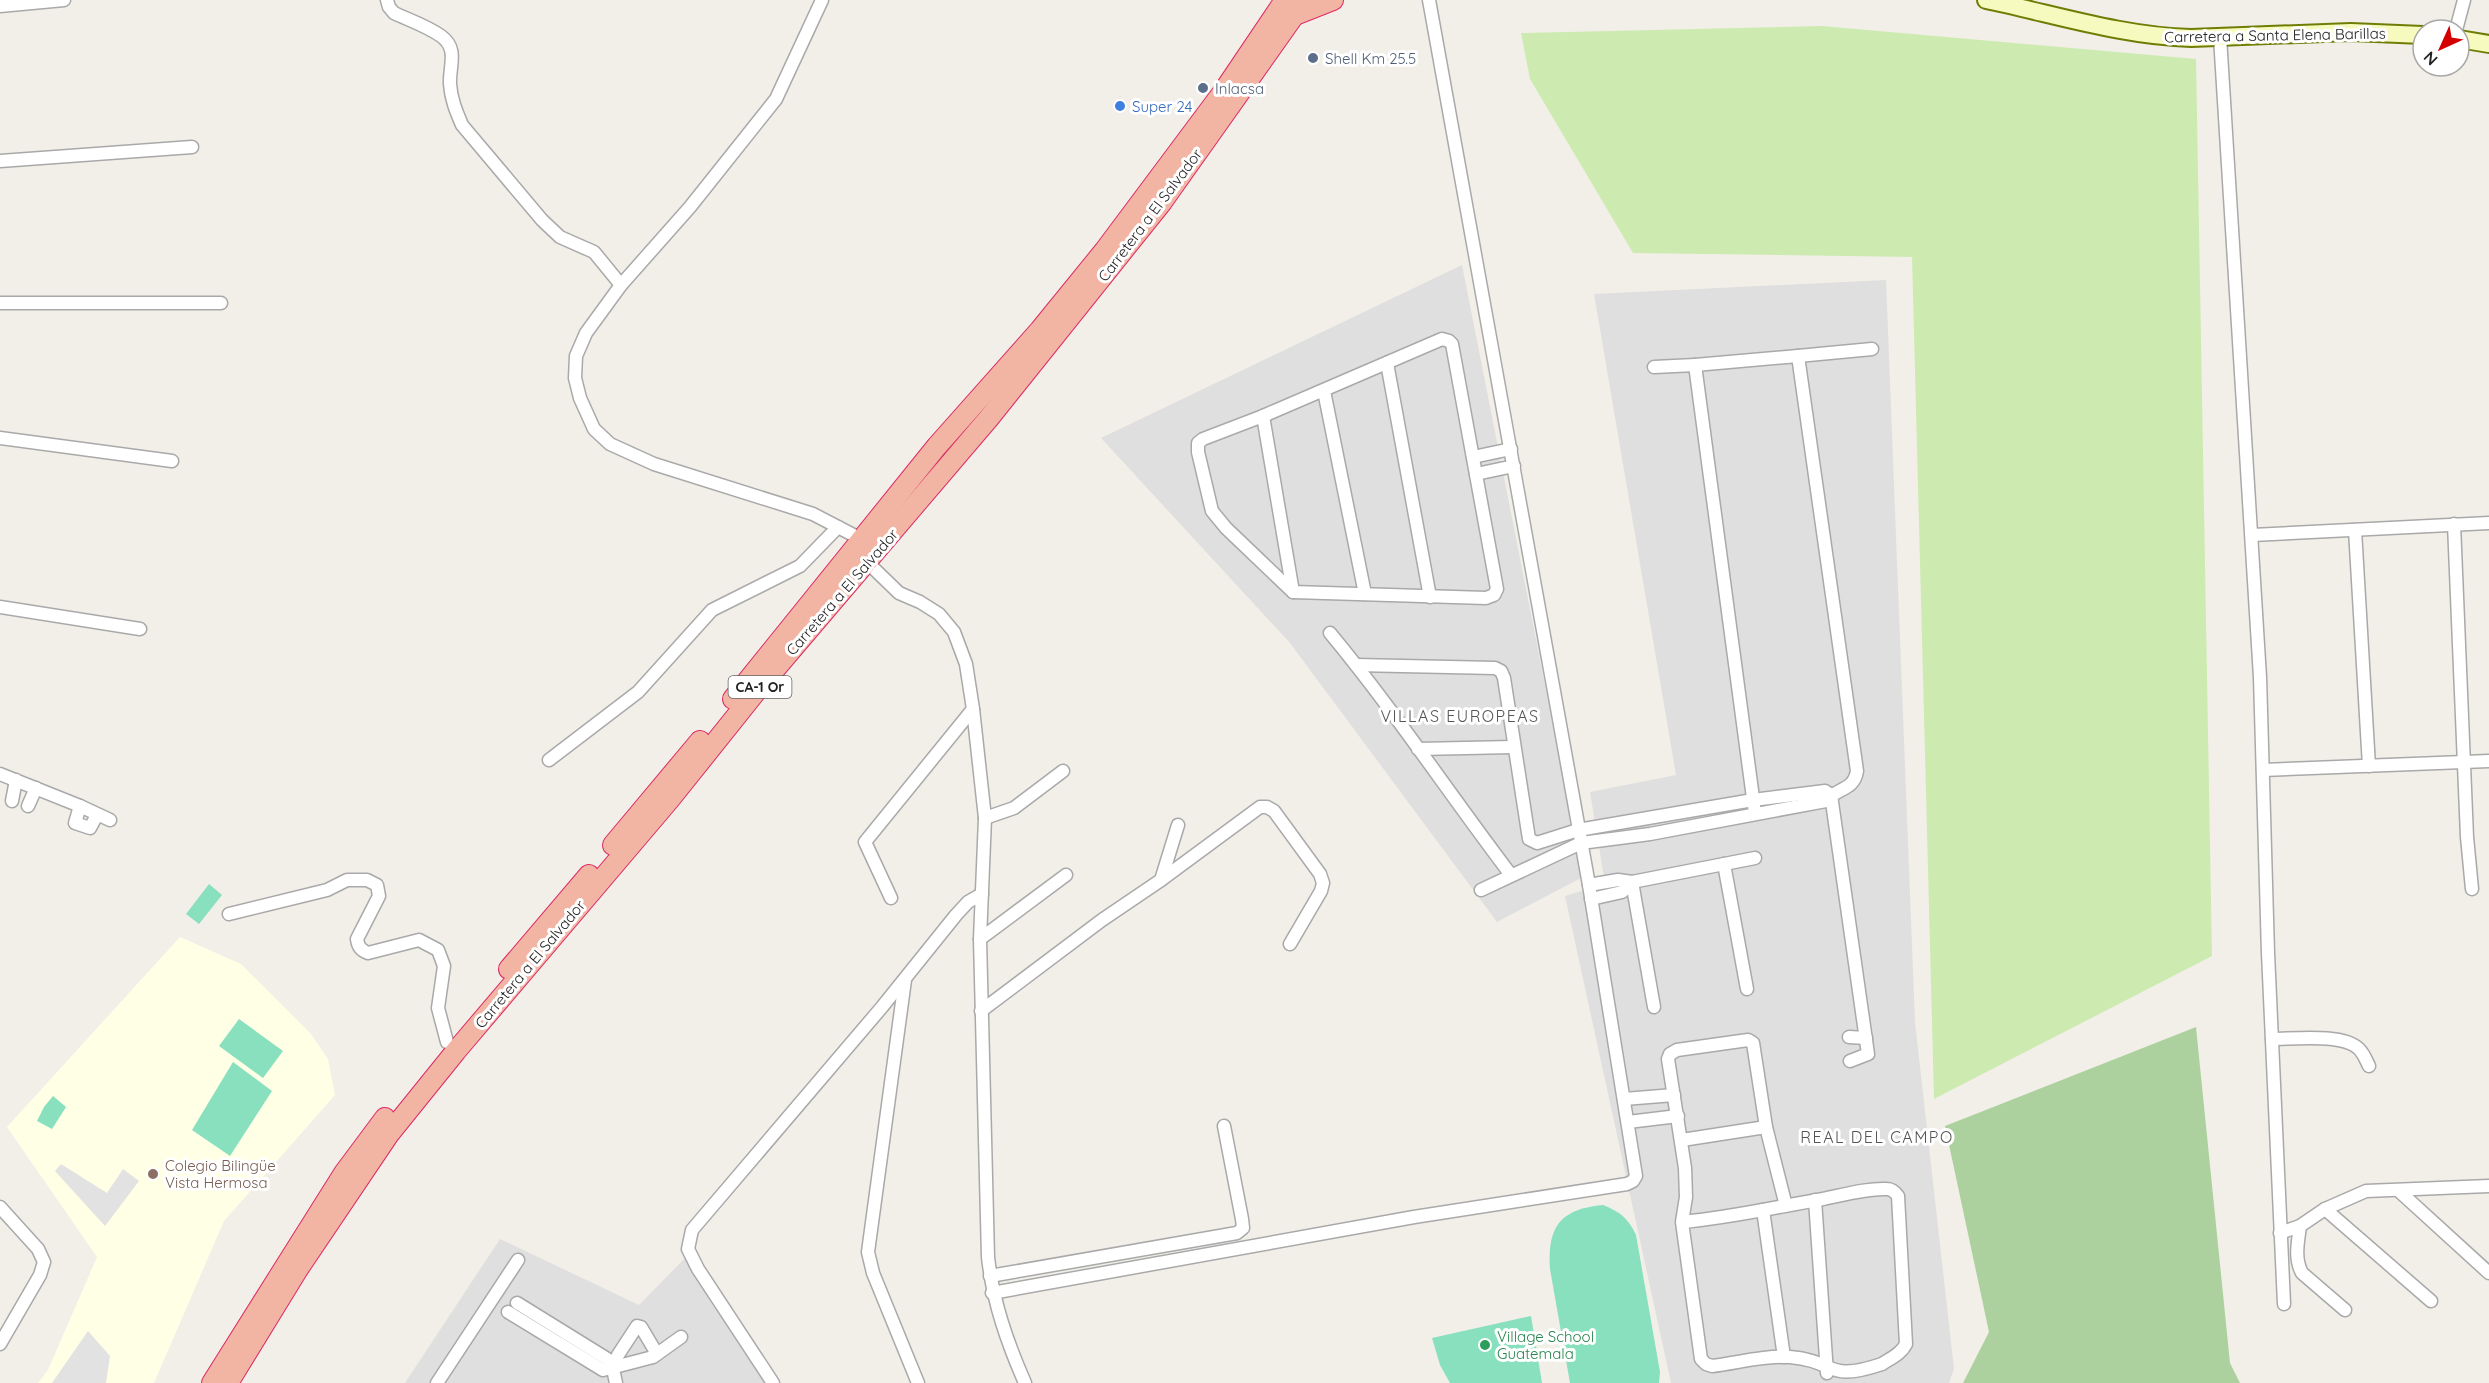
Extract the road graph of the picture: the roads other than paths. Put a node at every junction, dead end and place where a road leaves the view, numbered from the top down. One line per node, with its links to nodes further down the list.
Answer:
1 (64, 0): 9 (street)
2 (387, 0): 17 (street)
3 (822, 0): 17 (street)
4 (1333, 0): 8 (highway)
5 (1430, 0): 29 (street)
6 (1986, 0): 12 (main road, Carretera a Santa Elena Barillas)
7 (2464, 0): 10 (street)
8 (1295, 5): 28 (highway, Carretera a El Salvador / CA-1 Or); 37 (highway, Carretera a El Salvador / CA-1 Or)
9 (0, 6)
10 (2459, 18)
11 (2411, 34): 12 (main road, Carretera a Santa Elena Barillas)
12 (2220, 37): 39 (street)
13 (2471, 41): 14 (main road)
14 (2489, 44)
15 (192, 147): 16 (street)
16 (0, 160)
17 (621, 285): 36 (street)
18 (0, 303): 19 (street)
19 (221, 303)
20 (1872, 349): 21 (street)
21 (1798, 356): 23 (street); 61 (street)
22 (1387, 363): 25 (street); 30 (street); 44 (street)
23 (1695, 364): 24 (street); 62 (street)
24 (1654, 367)
25 (1324, 390): 26 (street); 43 (street)
26 (1263, 416): 42 (street); 42 (street)
27 (0, 438): 31 (street)
28 (943, 440): 37 (highway); 40 (highway, Carretera a El Salvador / CA-1 Or)
29 (1511, 449): 30 (street); 32 (street)
30 (1473, 458): 33 (street)
31 (172, 461)
32 (1514, 466): 33 (street); 73 (street)
33 (1476, 474): 44 (street)
34 (2489, 523): 35 (street)
35 (2454, 524): 38 (street); 54 (street)
36 (838, 527): 40 (street); 52 (street)
37 (897, 528): 41 (highway, Carretera a El Salvador / CA-1 Or)
38 (2355, 530): 39 (street); 55 (street)
39 (2252, 535): 56 (street)
40 (861, 538): 98 (highway, Carretera a El Salvador / CA-1 Or)
41 (867, 562): 49 (street); 135 (highway, Carretera a El Salvador / CA-1 Or)
42 (1293, 592): 43 (street)
43 (1365, 594): 44 (street)
44 (1430, 597)
45 (0, 607): 46 (street)
46 (140, 629)
47 (1330, 633): 48 (street)
48 (1356, 665): 50 (street); 51 (street)
49 (973, 709): 69 (street); 86 (street)
50 (1514, 747): 51 (street); 74 (street)
51 (1418, 749): 79 (street)
52 (549, 760)
53 (2489, 761): 54 (street)
54 (2465, 762): 55 (street); 83 (street)
55 (2369, 766): 56 (street)
56 (2264, 770): 97 (street)
57 (1063, 771): 69 (street)
58 (0, 774): 59 (street)
59 (16, 780): 60 (street); 63 (street)
60 (36, 788): 64 (street); 65 (street)
61 (1831, 795): 62 (street); 67 (street); 96 (street)
62 (1753, 800): 66 (street); 67 (street)
63 (12, 801)
64 (80, 806): 68 (street); 68 (street)
65 (28, 807)
66 (1680, 813): 72 (street); 73 (street)
67 (1755, 813): 72 (street)
68 (97, 815): 70 (street)
69 (985, 818): 85 (street)
70 (110, 820)
71 (1178, 825): 80 (street)
72 (1684, 826): 73 (street)
73 (1580, 836): 74 (street); 75 (street); 82 (street)
74 (1544, 840): 75 (street)
75 (1550, 856): 79 (street)
76 (1755, 858): 77 (street)
77 (1724, 864): 81 (street); 92 (street)
78 (1066, 875): 89 (street)
79 (1511, 875): 84 (street)
80 (1161, 880): 90 (street); 94 (street)
81 (1632, 882): 82 (street); 87 (street); 93 (street)
82 (1588, 885): 87 (street)
83 (2472, 889)
84 (1481, 890)
85 (982, 894): 89 (street); 91 (street)
86 (891, 898)
87 (1591, 899): 102 (street)
88 (229, 914): 98 (street)
89 (980, 939): 94 (street)
90 (1290, 944)
91 (905, 979): 138 (street); 139 (street)
92 (1747, 989)
93 (1654, 1008)
94 (981, 1011): 120 (street)
95 (1849, 1037): 96 (street)
96 (1866, 1038): 99 (street)
97 (2272, 1039): 100 (street); 117 (street)
98 (447, 1042): 134 (highway, Carretera a El Salvador / CA-1 Or)
99 (1850, 1061)
100 (2368, 1066)
101 (1674, 1095): 102 (street); 103 (street); 106 (street)
102 (1624, 1099): 104 (street)
103 (1678, 1116): 104 (street); 107 (street)
104 (1628, 1122): 121 (street)
105 (1224, 1126): 120 (street)
106 (1766, 1127): 107 (street); 112 (street)
107 (1682, 1140): 115 (street)
108 (2489, 1186): 109 (street)
109 (2399, 1191): 113 (street); 119 (street)
110 (1815, 1200): 112 (street); 133 (street); 133 (street)
111 (0, 1206): 129 (street)
112 (1786, 1206): 114 (street)
113 (2325, 1209): 116 (street); 122 (street)
114 (1763, 1210): 115 (street); 131 (street)
115 (1682, 1222): 131 (street)
116 (2300, 1226): 117 (street); 125 (street)
117 (2280, 1233): 124 (street)
118 (518, 1260): 136 (street)
119 (2489, 1273)
120 (990, 1276): 121 (street)
121 (992, 1293): 140 (street)
122 (2431, 1301)
123 (517, 1303): 127 (street)
124 (2284, 1304)
125 (2345, 1310)
126 (508, 1312): 127 (street)
127 (558, 1335): 132 (street)
128 (681, 1337): 130 (street)
129 (0, 1344)
130 (657, 1354): 132 (street); 132 (street)
131 (1784, 1357): 133 (street)
132 (613, 1369): 137 (street)
133 (1827, 1373)
134 (212, 1383)
135 (228, 1383)
136 (437, 1383)
137 (616, 1383)
138 (773, 1383)
139 (918, 1383)
140 (1025, 1383)

